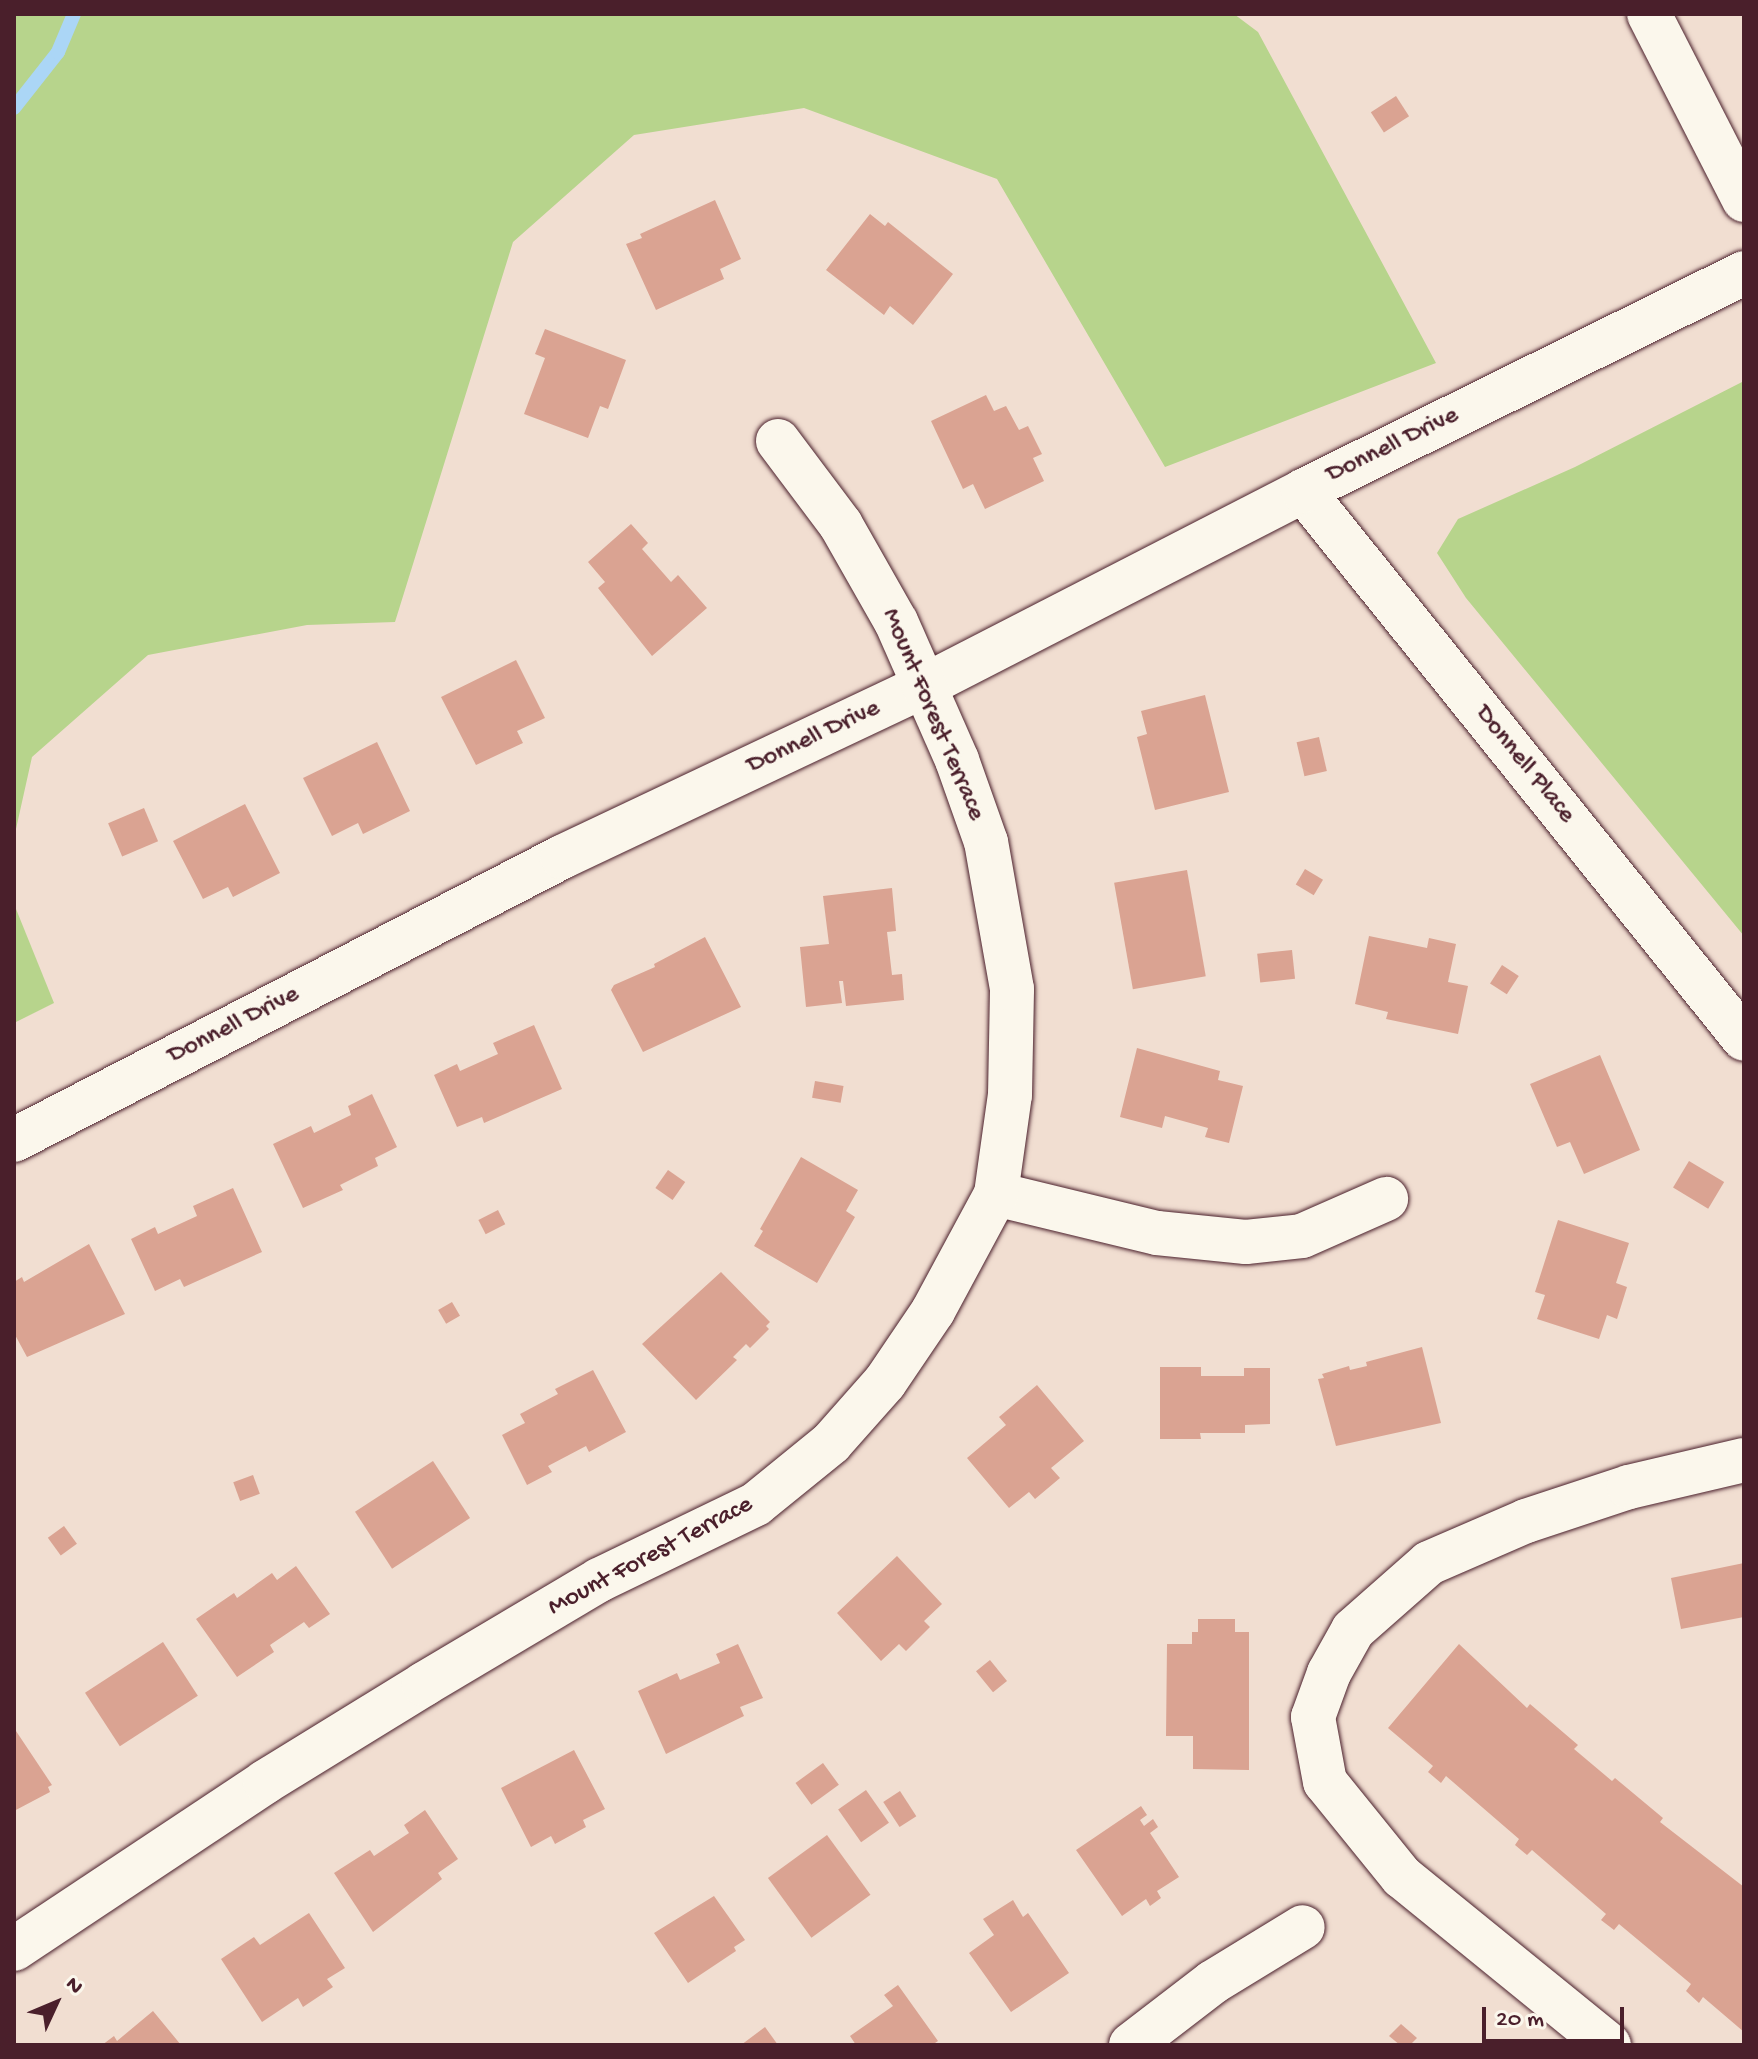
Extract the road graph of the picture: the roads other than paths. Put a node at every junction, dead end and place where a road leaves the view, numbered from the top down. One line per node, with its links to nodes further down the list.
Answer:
1 (1649, 14): 2 (street)
2 (1744, 200)
3 (1744, 273): 5 (street, Donnell Drive)
4 (778, 441): 6 (street, Mount Forest Terrace)
5 (1303, 491): 6 (street, Donnell Drive); 7 (street, Donnell Place)
6 (924, 686): 8 (street, Donnell Drive); 9 (street, Mount Forest Terrace)
7 (1744, 1039)
8 (14, 1140)
9 (996, 1194): 10 (street); 13 (street, Mount Forest Terrace)
10 (1386, 1199)
11 (1744, 1460): 15 (street)
12 (1303, 1927): 14 (street)
13 (14, 1949)
14 (1131, 2045)
15 (1609, 2045)

